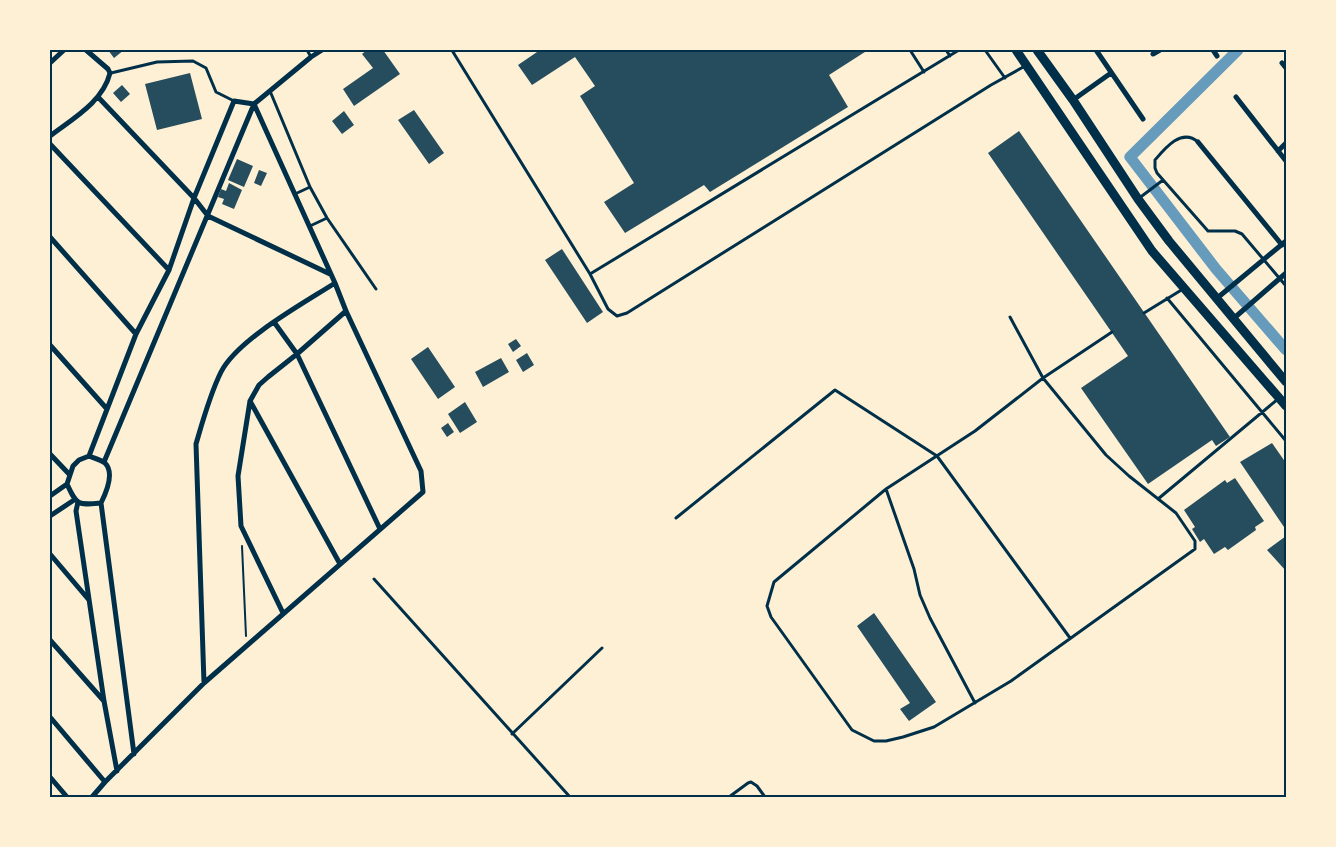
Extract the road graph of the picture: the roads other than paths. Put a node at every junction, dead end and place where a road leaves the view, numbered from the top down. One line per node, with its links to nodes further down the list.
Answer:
1 (64, 50): 19 (street)
2 (86, 50): 25 (street)
3 (307, 50): 18 (lane)
4 (322, 50): 18 (street)
5 (910, 50): 23 (lane)
6 (946, 50): 16 (lane)
7 (959, 50): 16 (lane)
8 (985, 50): 26 (lane)
9 (1016, 50): 21 (main road)
10 (1037, 50): 30 (main road)
11 (1096, 50): 24 (street)
12 (1160, 50): 15 (street)
13 (1214, 50): 17 (street)
14 (454, 51): 56 (lane)
15 (1153, 54)
16 (950, 56): 23 (lane)
17 (1217, 56)
18 (310, 57): 27 (street)
19 (50, 63)
20 (1282, 63): 22 (street)
21 (1026, 65): 26 (lane); 40 (main road)
22 (1286, 68)
23 (924, 72): 56 (lane)
24 (1111, 72): 30 (street); 33 (street)
25 (110, 73): 28 (street); 31 (lane)
26 (1004, 78): 56 (lane)
27 (270, 91): 32 (street); 43 (lane)
28 (98, 97): 34 (street); 45 (street)
29 (1236, 97): 39 (street)
30 (1073, 100): 38 (main road)
31 (234, 101): 32 (street); 45 (street)
32 (254, 104): 44 (street); 47 (street)
33 (1143, 119)
34 (50, 136)
35 (1198, 142): 42 (lane); 51 (street)
36 (1286, 143): 39 (street)
37 (50, 144): 53 (street)
38 (1105, 150): 40 (main road); 46 (main road)
39 (1278, 150): 41 (street)
40 (1091, 160): 60 (main road)
41 (1286, 161)
42 (1163, 180): 46 (lane); 52 (lane)
43 (310, 187): 44 (lane); 48 (lane)
44 (294, 194): 49 (street)
45 (194, 198): 47 (street); 53 (street)
46 (1138, 199): 63 (main road)
47 (208, 216): 55 (street); 86 (street)
48 (327, 218): 49 (lane); 61 (lane)
49 (309, 226): 55 (street)
50 (50, 237): 72 (street)
51 (1284, 243): 52 (street)
52 (1265, 259): 57 (lane); 63 (street)
53 (169, 270): 72 (street)
54 (1286, 273): 57 (street)
55 (330, 274): 58 (street)
56 (590, 274)
57 (1280, 278): 59 (lane); 68 (street)
58 (335, 283): 64 (street); 69 (street)
59 (1286, 286)
60 (1183, 288): 62 (lane); 77 (main road)
61 (376, 289)
62 (1167, 298): 65 (lane); 81 (lane)
63 (1216, 299): 68 (main road)
64 (346, 311): 74 (street); 96 (street)
65 (1144, 313)
66 (1010, 317): 75 (lane)
67 (1286, 318): 70 (lane)
68 (1233, 319): 76 (main road)
69 (274, 322): 74 (street); 105 (street)
70 (1286, 325)
71 (1112, 332): 75 (lane)
72 (136, 334): 80 (street)
73 (50, 345): 80 (street)
74 (297, 354): 78 (street); 96 (street)
75 (1043, 378): 85 (lane); 91 (lane)
76 (1286, 382)
77 (1279, 398): 79 (main road); 81 (lane)
78 (250, 401): 98 (street); 101 (street)
79 (1286, 406)
80 (107, 409): 84 (street)
81 (1262, 413): 82 (lane); 91 (lane)
82 (1286, 441)
83 (50, 454): 87 (street)
84 (89, 456): 86 (street); 87 (street)
85 (937, 456): 89 (lane); 95 (lane); 102 (lane)
86 (104, 462): 93 (street)
87 (69, 474): 88 (street)
88 (67, 484): 90 (street); 92 (street)
89 (886, 489): 107 (lane); 107 (lane)
90 (50, 496)
91 (1158, 499): 102 (lane)
92 (76, 501): 93 (street); 94 (street); 100 (street)
93 (101, 503): 110 (street)
94 (50, 516)
95 (676, 518)
96 (380, 529): 98 (street)
97 (50, 554): 100 (street)
98 (340, 564): 101 (street)
99 (374, 579): 109 (lane)
100 (89, 600): 106 (street)
101 (283, 613): 105 (street)
102 (1070, 638): 107 (lane)
103 (50, 640): 106 (street)
104 (602, 648): 109 (lane)
105 (204, 683): 110 (street)
106 (104, 700): 111 (street)
107 (975, 703)
108 (50, 718): 113 (street)
109 (512, 734): 116 (lane)
110 (134, 754): 111 (street)
111 (117, 771): 113 (street)
112 (50, 777): 114 (street)
113 (105, 782): 115 (street)
114 (67, 797)
115 (92, 797)
116 (570, 797)
117 (729, 797): 118 (lane)
118 (765, 797)

